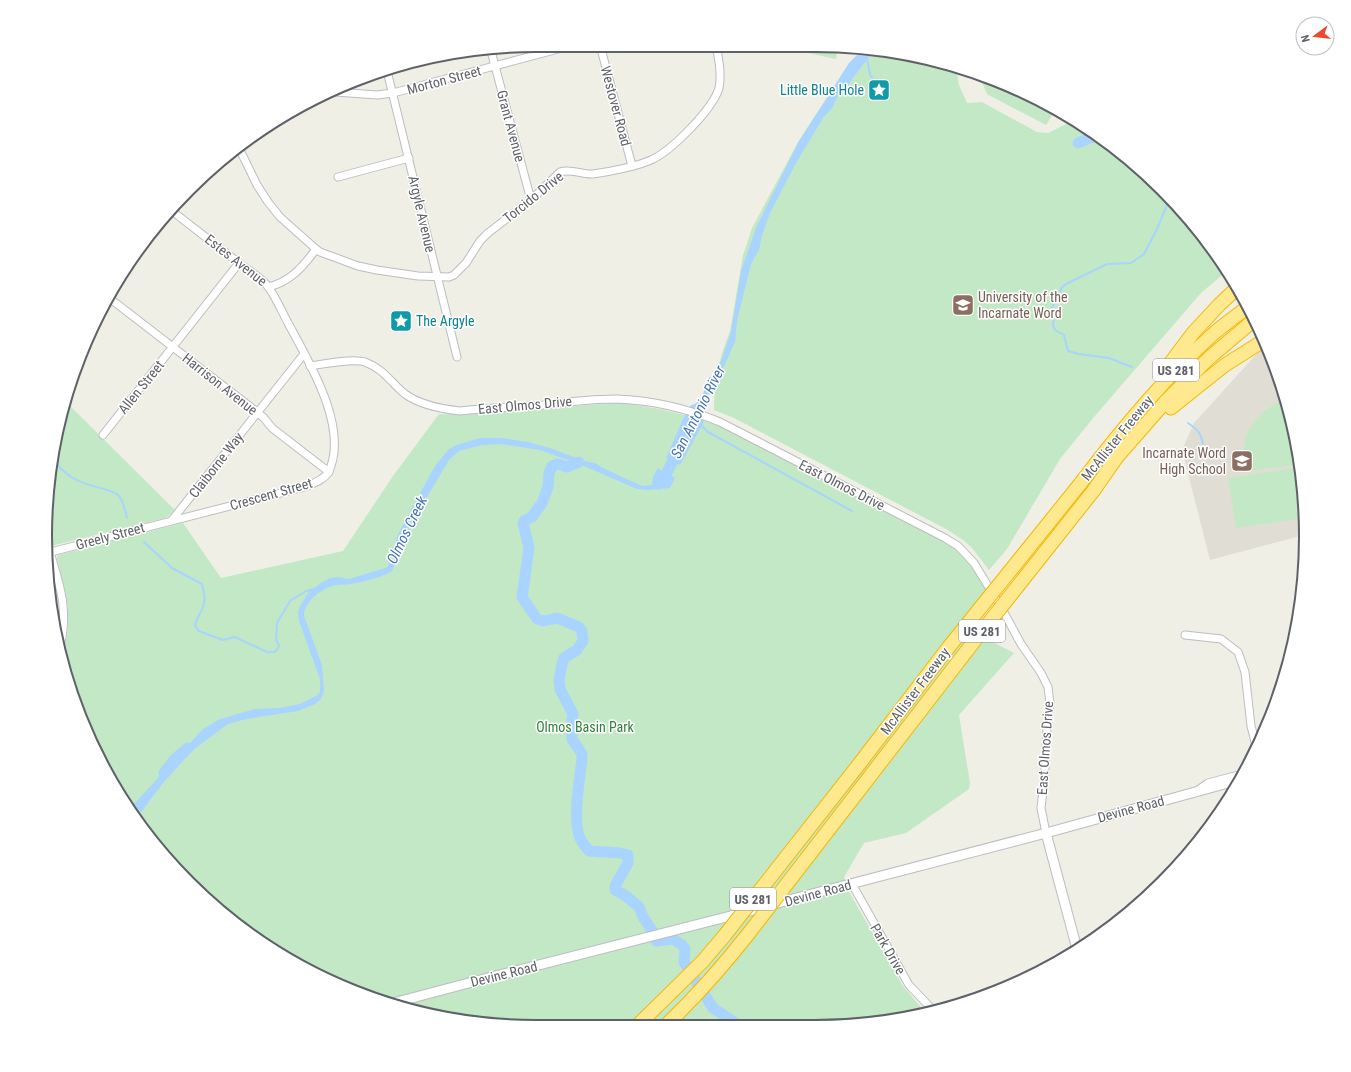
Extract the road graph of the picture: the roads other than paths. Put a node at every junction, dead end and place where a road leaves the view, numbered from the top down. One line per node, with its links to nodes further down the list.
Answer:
1 (547, 52): 5 (street, Morton Street)
2 (602, 52): 11 (street, Westover Road)
3 (717, 52): 11 (street, Torcido Drive)
4 (492, 54): 5 (street, Grant Avenue)
5 (495, 66): 8 (street, Morton Street); 13 (street, Grant Avenue)
6 (388, 75): 8 (street, Argyle Avenue)
7 (343, 93): 8 (street, Morton Street)
8 (393, 93): 10 (street, Argyle Avenue)
9 (241, 152): 15 (street, Torcido Drive)
10 (409, 158): 12 (street); 17 (street, Argyle Avenue)
11 (632, 166): 13 (street, Torcido Drive)
12 (338, 177)
13 (531, 200): 17 (street, Torcido Drive)
14 (175, 214): 16 (street, Estes Avenue)
15 (316, 249): 17 (street, Torcido Drive); 18 (street, Estes Avenue)
16 (239, 263): 18 (street, Estes Avenue); 24 (street, Allen Street)
17 (437, 276): 26 (street, Argyle Avenue)
18 (268, 287): 25 (street)
19 (1233, 292): 31 (highway)
20 (113, 301): 24 (street, Harrison Avenue)
21 (1243, 311): 31 (highway, McAllister Freeway / US 281)
22 (1250, 324): 30 (highway, McAllister Freeway / US 281)
23 (1259, 344): 30 (highway)
24 (173, 348): 28 (street, Harrison Avenue); 29 (street, Allen Street)
25 (304, 354): 27 (street, Crescent Street); 28 (street, Claiborne Way)
26 (457, 357)
27 (310, 366): 32 (street, Crescent Street); 42 (street, East Olmos Drive)
28 (257, 412): 32 (street, Harrison Avenue); 33 (street, Claiborne Way)
29 (103, 435)
30 (1134, 438): 48 (highway, McAllister Freeway / US 281, bridge)
31 (1113, 441): 47 (highway, McAllister Freeway / US 281, bridge)
32 (329, 472): 33 (street, Crescent Street)
33 (172, 520): 34 (street, Greely Street)
34 (52, 551)
35 (53, 564): 36 (street)
36 (62, 634)
37 (1185, 635): 38 (street)
38 (1254, 738)
39 (1235, 776): 41 (street, Devine Road)
40 (1231, 782): 41 (street, Devine Road)
41 (1196, 792): 42 (street, Devine Road)
42 (1046, 833): 43 (street, Devine Road); 44 (street, East Olmos Drive)
43 (852, 884): 45 (street, Devine Road); 46 (street, Park Drive)
44 (1075, 943)
45 (402, 1001)
46 (929, 1006)
47 (643, 1020)
48 (671, 1020)

